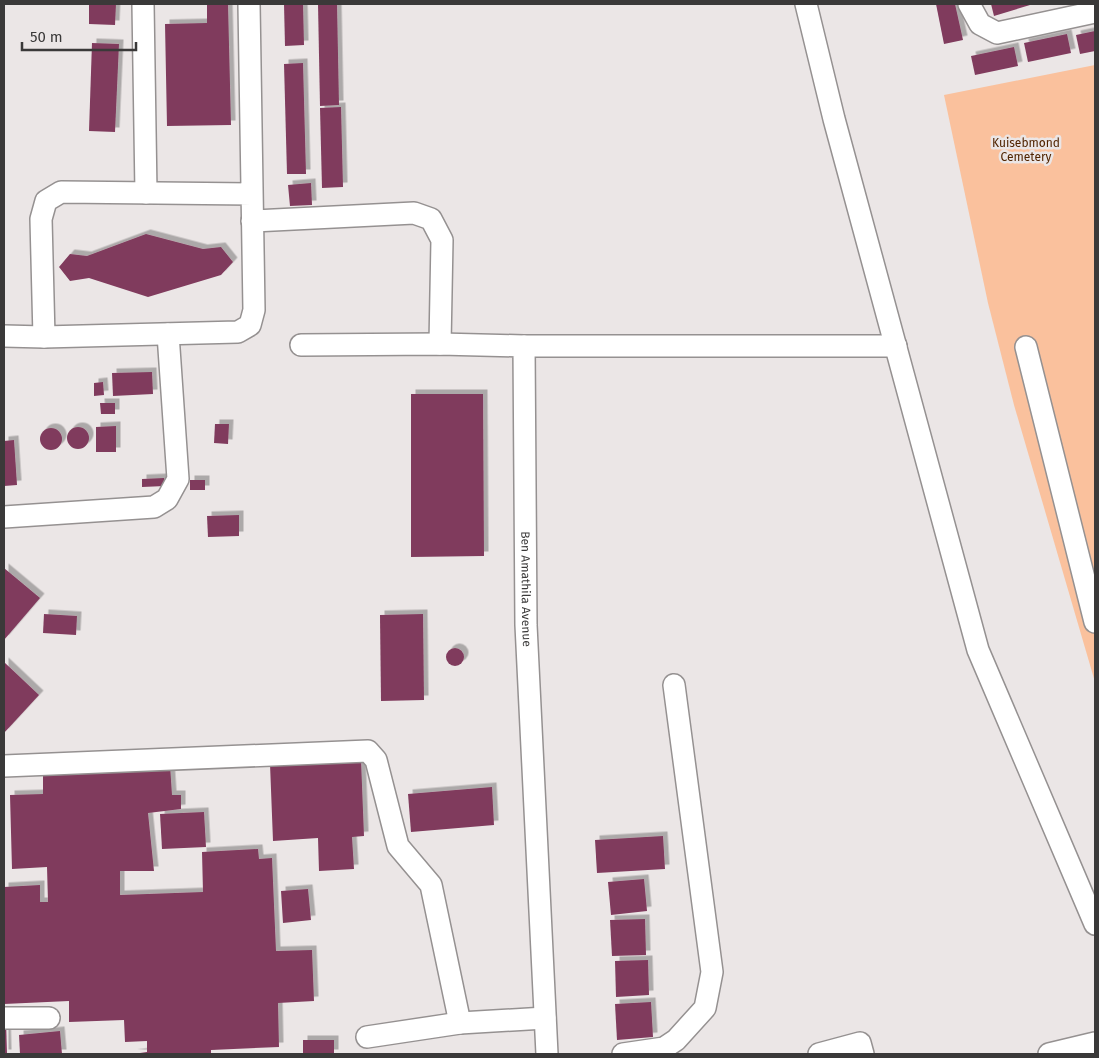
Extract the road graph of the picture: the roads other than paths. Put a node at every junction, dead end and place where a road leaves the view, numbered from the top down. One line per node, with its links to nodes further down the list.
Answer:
1 (143, 4): 6 (street)
2 (249, 4): 7 (street)
3 (806, 4): 15 (street)
4 (969, 4): 5 (street)
5 (1087, 10)
6 (146, 193): 7 (street); 11 (street)
7 (252, 194): 8 (street)
8 (252, 221): 9 (street); 12 (street)
9 (168, 334): 11 (street); 17 (street)
10 (4, 336): 11 (street)
11 (44, 337)
12 (440, 344): 13 (street); 14 (street)
13 (301, 345)
14 (524, 346): 15 (street); 24 (street, Ben Amathila Avenue)
15 (896, 346): 21 (street)
16 (1026, 347): 18 (street)
17 (4, 517)
18 (1095, 622)
19 (674, 685): 29 (street)
20 (4, 766): 25 (street)
21 (1095, 924)
22 (4, 1018): 23 (street)
23 (49, 1018)
24 (544, 1018): 25 (street); 28 (street, Ben Amathila Avenue)
25 (460, 1023): 26 (street)
26 (367, 1036)
27 (1095, 1043): 32 (street)
28 (547, 1054)
29 (623, 1054)
30 (819, 1054): 31 (street)
31 (863, 1054)
32 (1049, 1054)

